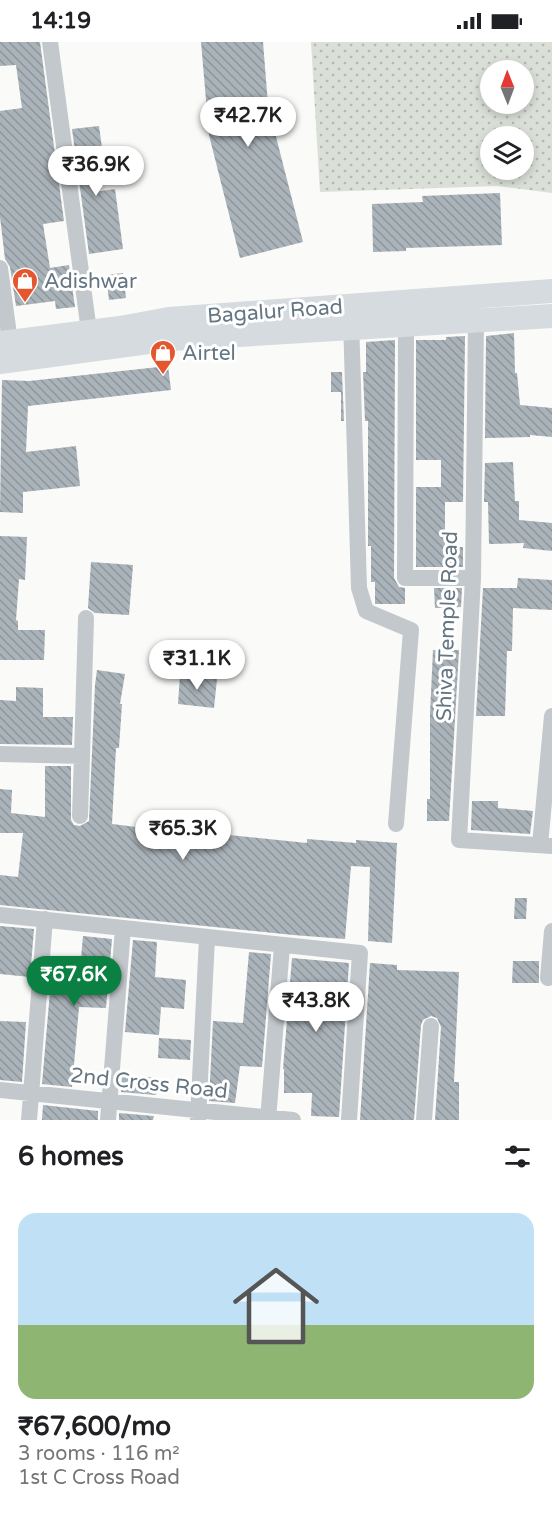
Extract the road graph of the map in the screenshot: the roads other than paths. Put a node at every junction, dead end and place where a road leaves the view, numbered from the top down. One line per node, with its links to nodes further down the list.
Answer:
1 (50, 42): 8 (street)
2 (0, 268): 9 (street)
3 (552, 291): 5 (main road, Bagalur Road)
4 (552, 316): 6 (main road, Bagalur Road)
5 (350, 317): 7 (main road, Bagalur Road); 8 (main road, Bagalur Road); 9 (main road, Bagalur Road); 16 (street)
6 (476, 320): 7 (main road, Bagalur Road); 10 (street, Shiva Temple Road)
7 (406, 325): 10 (street)
8 (90, 331): 9 (main road, Bagalur Road)
9 (3, 349)
10 (473, 578): 17 (street, Shiva Temple Road)
11 (86, 618): 14 (street)
12 (552, 716): 17 (street)
13 (0, 754): 14 (street)
14 (82, 756): 15 (street)
15 (80, 816)
16 (396, 824)
17 (546, 846)
18 (0, 915): 19 (street)
19 (45, 920): 20 (street); 27 (street)
20 (123, 928): 22 (street); 28 (street)
21 (552, 931): 24 (street)
22 (207, 938): 23 (street); 29 (street)
23 (282, 946): 30 (street); 34 (street)
24 (548, 978)
25 (431, 1026): 35 (street)
26 (0, 1090): 27 (street, 2nd Cross Road)
27 (31, 1093): 28 (street, 2nd Cross Road); 31 (street)
28 (110, 1101): 29 (street, 2nd Cross Road); 32 (street)
29 (198, 1115): 30 (street, 2nd Cross Road)
30 (268, 1119): 33 (street, 2nd Cross Road)
31 (29, 1120)
32 (108, 1120)
33 (293, 1120)
34 (349, 1120)
35 (424, 1120)

